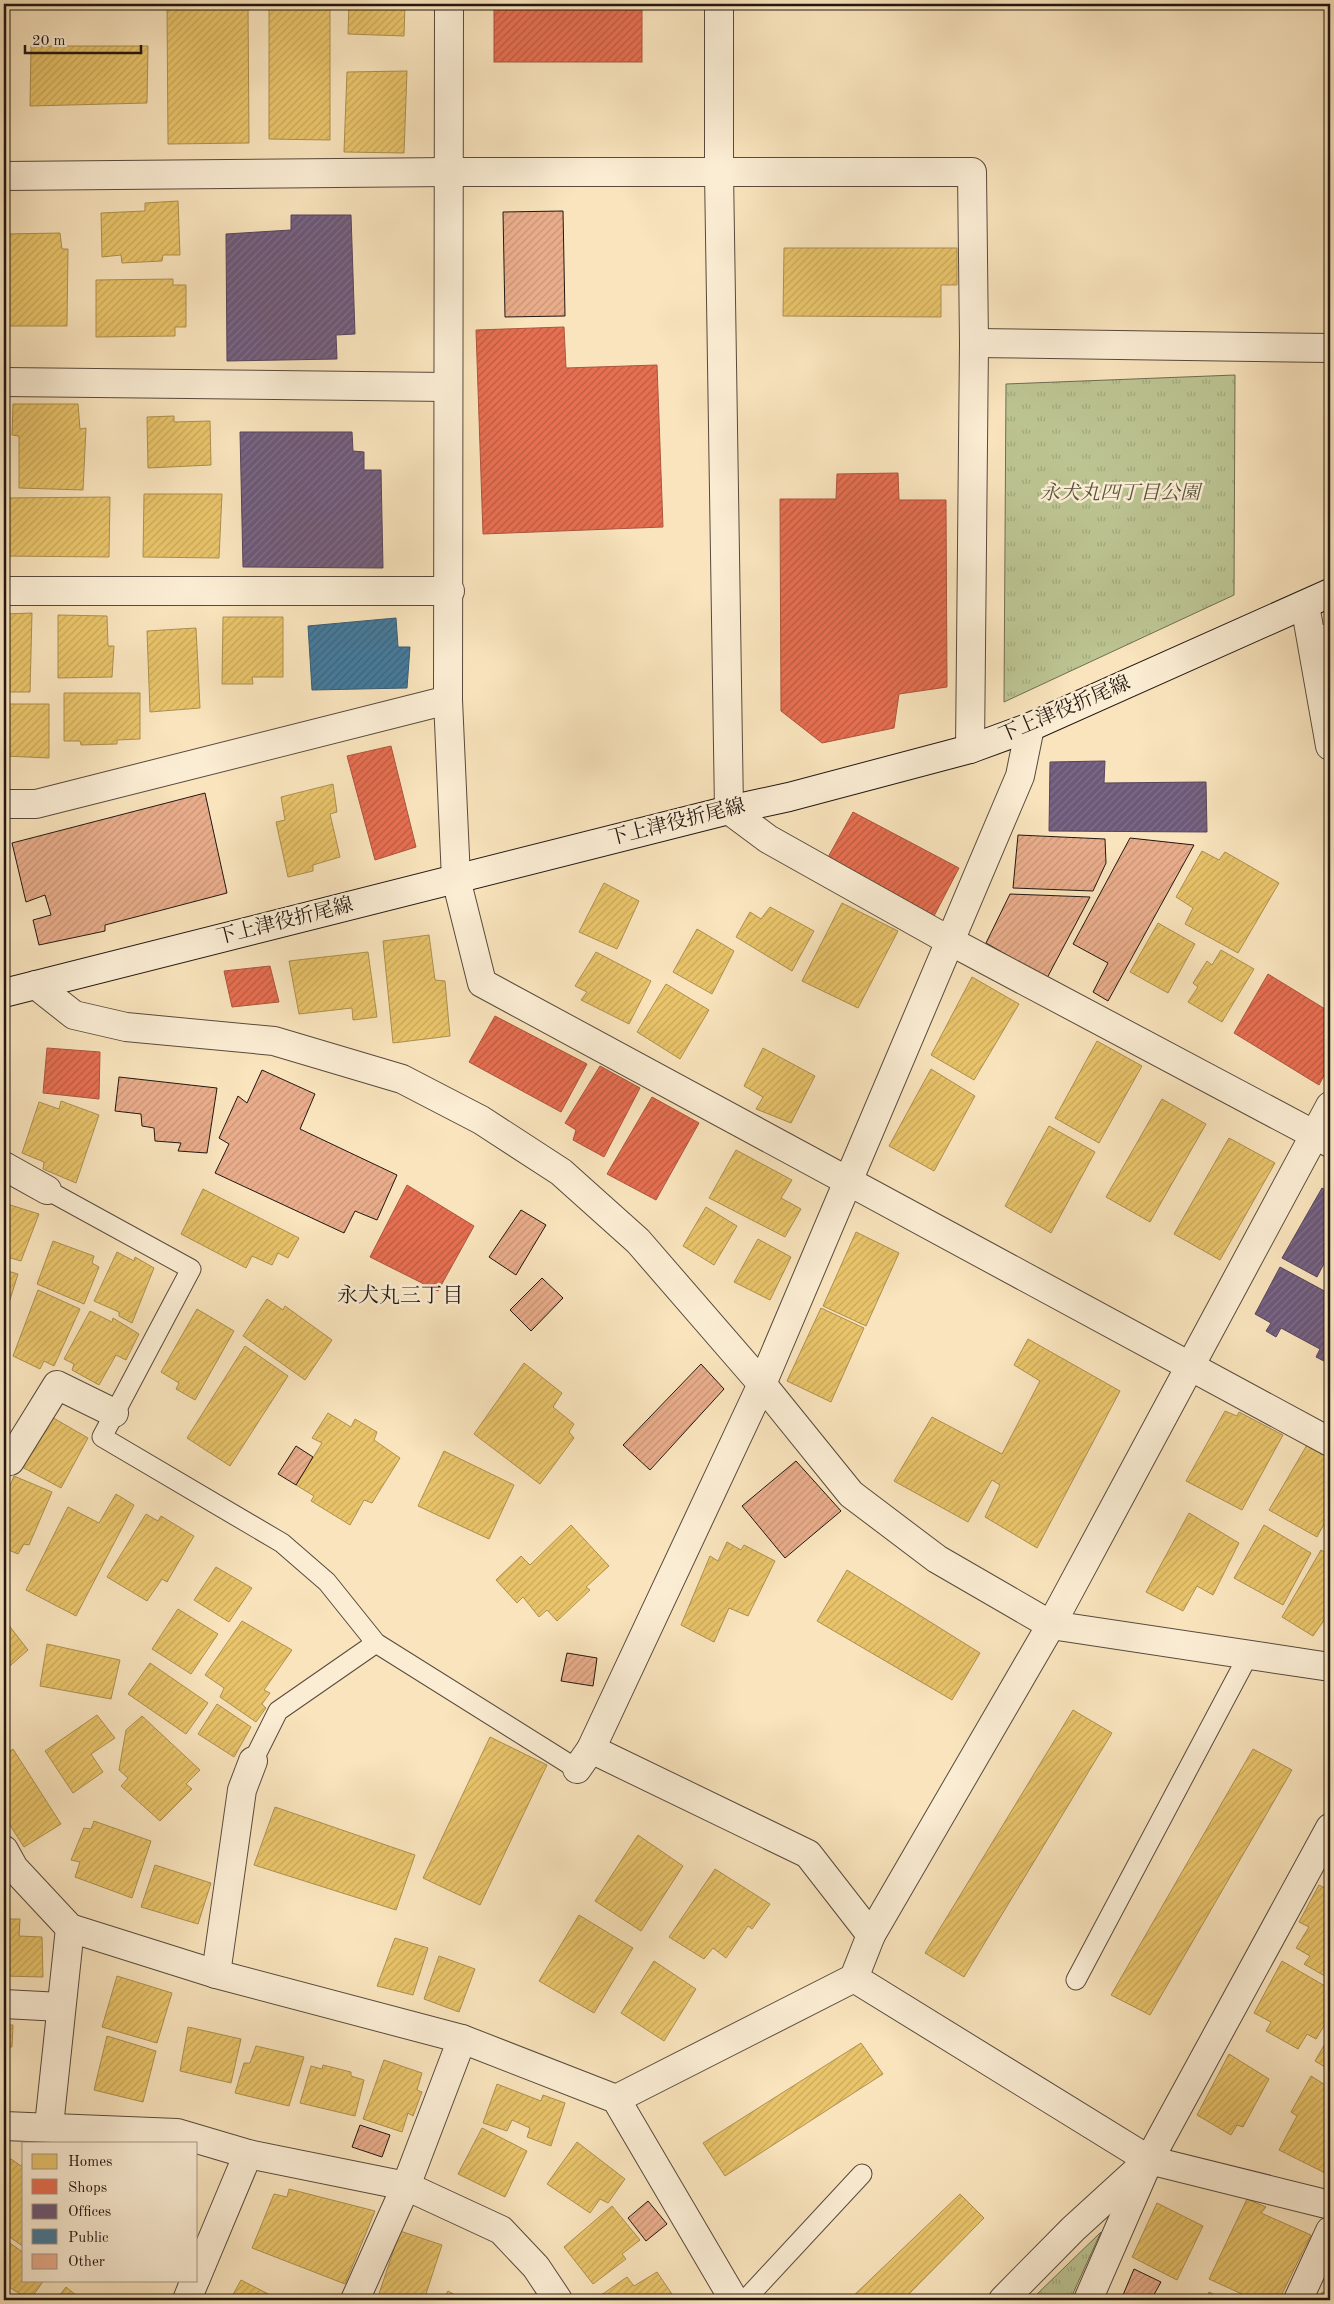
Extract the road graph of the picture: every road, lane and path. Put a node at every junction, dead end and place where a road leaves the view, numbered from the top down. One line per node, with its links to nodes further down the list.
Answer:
1 (450, 4): 3 (street)
2 (719, 4): 4 (street)
3 (449, 172): 4 (street); 5 (street); 9 (street)
4 (719, 172): 6 (street); 20 (street)
5 (4, 176)
6 (974, 343): 7 (street); 18 (street)
7 (1330, 348)
8 (4, 382): 9 (street)
9 (447, 387): 11 (street)
10 (4, 590): 11 (street)
11 (450, 591): 15 (street)
12 (1330, 593): 13 (street, 下上津役折尾線)
13 (1304, 605): 14 (street); 16 (street, 下上津役折尾線)
14 (1320, 634): 17 (street)
15 (448, 700): 19 (street); 21 (street)
16 (1030, 727): 18 (street, 下上津役折尾線); 22 (street)
17 (1330, 746)
18 (970, 749): 20 (street, 下上津役折尾線)
19 (4, 804)
20 (729, 810): 21 (street, 下上津役折尾線); 22 (street)
21 (456, 879): 23 (street, 下上津役折尾線); 28 (street)
22 (950, 941): 26 (street); 28 (street)
23 (36, 985): 24 (street, 下上津役折尾線); 31 (street)
24 (4, 993)
25 (1330, 1106): 26 (street)
26 (1322, 1139): 30 (street)
27 (4, 1166): 29 (street)
28 (849, 1181): 30 (street); 31 (street)
29 (47, 1190): 32 (lane)
30 (1192, 1367): 33 (street); 35 (street)
31 (762, 1384): 35 (street); 39 (street)
32 (114, 1413): 34 (street); 36 (lane)
33 (1330, 1442)
34 (10, 1461)
35 (1051, 1625): 37 (street); 44 (street)
36 (376, 1643): 39 (lane); 40 (lane)
37 (1249, 1654): 38 (street); 47 (lane)
38 (1330, 1667)
39 (584, 1759): 44 (street)
40 (252, 1761): 45 (street)
41 (1330, 1828): 55 (street)
42 (4, 1850): 43 (street)
43 (70, 1928): 45 (street); 49 (street)
44 (871, 1935): 46 (street)
45 (216, 1974): 50 (street)
46 (854, 1978): 51 (street); 55 (street)
47 (1076, 1980)
48 (4, 2004): 49 (street)
49 (62, 2007): 53 (street)
50 (462, 2039): 51 (street); 57 (street)
51 (616, 2099): 65 (street)
52 (4, 2126): 53 (street)
53 (49, 2126): 54 (street)
54 (248, 2154): 57 (street); 60 (street)
55 (1149, 2160): 58 (street); 67 (street); 68 (street)
56 (862, 2174): 66 (lane)
57 (406, 2186): 63 (street); 64 (street)
58 (1330, 2205)
59 (1330, 2231): 69 (street)
60 (198, 2274)
61 (195, 2282): 62 (street)
62 (187, 2300)
63 (355, 2300)
64 (558, 2300)
65 (734, 2300)
66 (745, 2300)
67 (1004, 2300)
68 (1088, 2300)
69 (1298, 2300)

